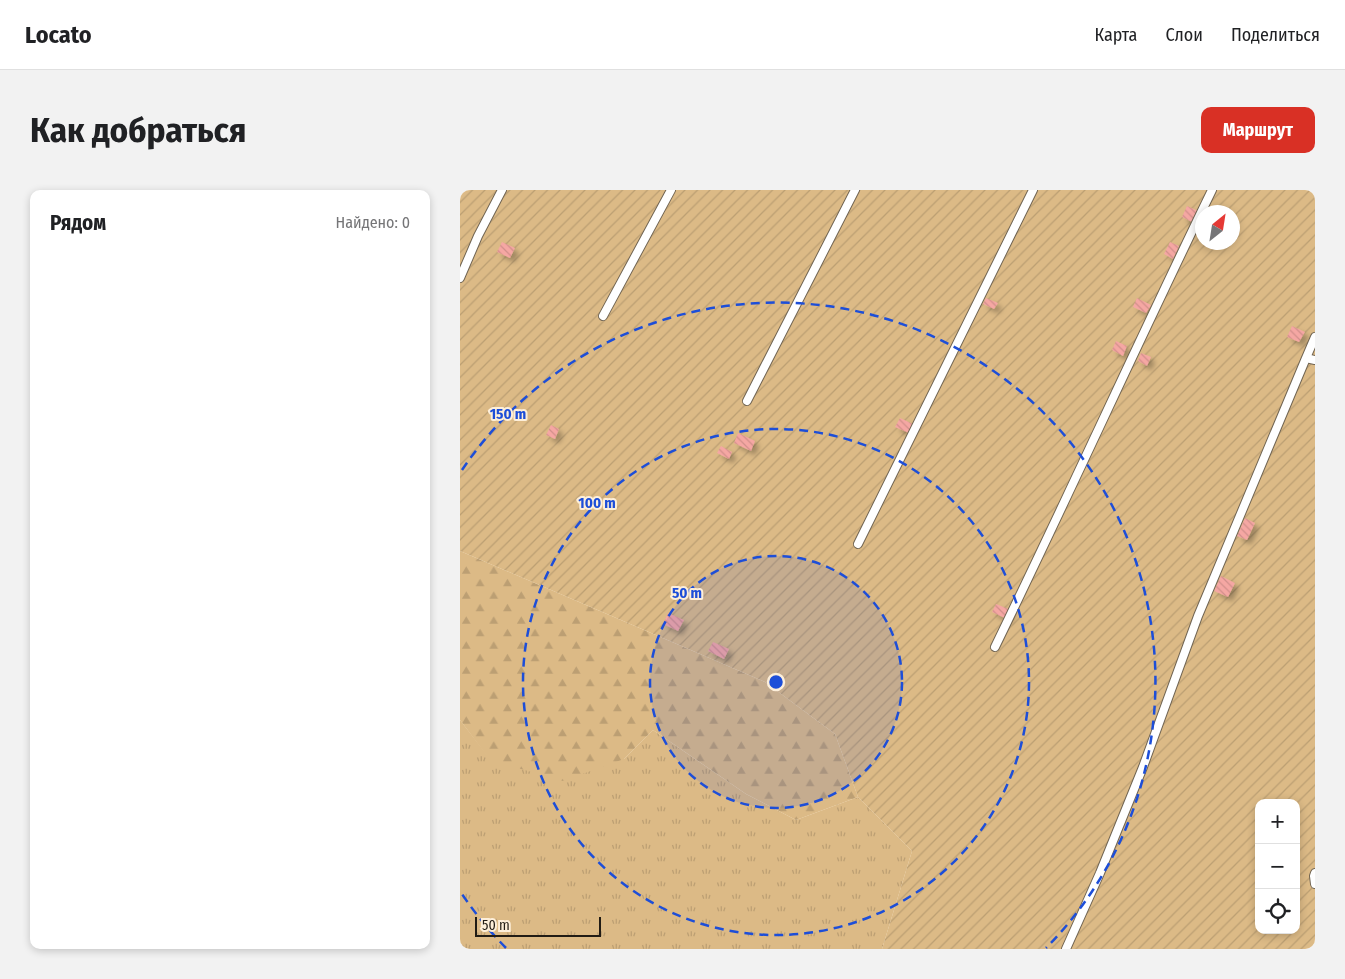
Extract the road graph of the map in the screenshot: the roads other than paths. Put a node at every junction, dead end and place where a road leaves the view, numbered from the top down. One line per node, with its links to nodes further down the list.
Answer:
1 (502, 190): 6 (lane)
2 (671, 190): 7 (lane)
3 (854, 190): 11 (lane)
4 (1033, 190): 12 (lane)
5 (1212, 190): 13 (lane)
6 (460, 278)
7 (603, 316)
8 (1315, 337): 9 (lane)
9 (1306, 358): 10 (lane); 16 (lane)
10 (1315, 360)
11 (747, 401)
12 (858, 544)
13 (995, 647)
14 (1315, 873): 15 (lane)
15 (1315, 884)
16 (1066, 949)

